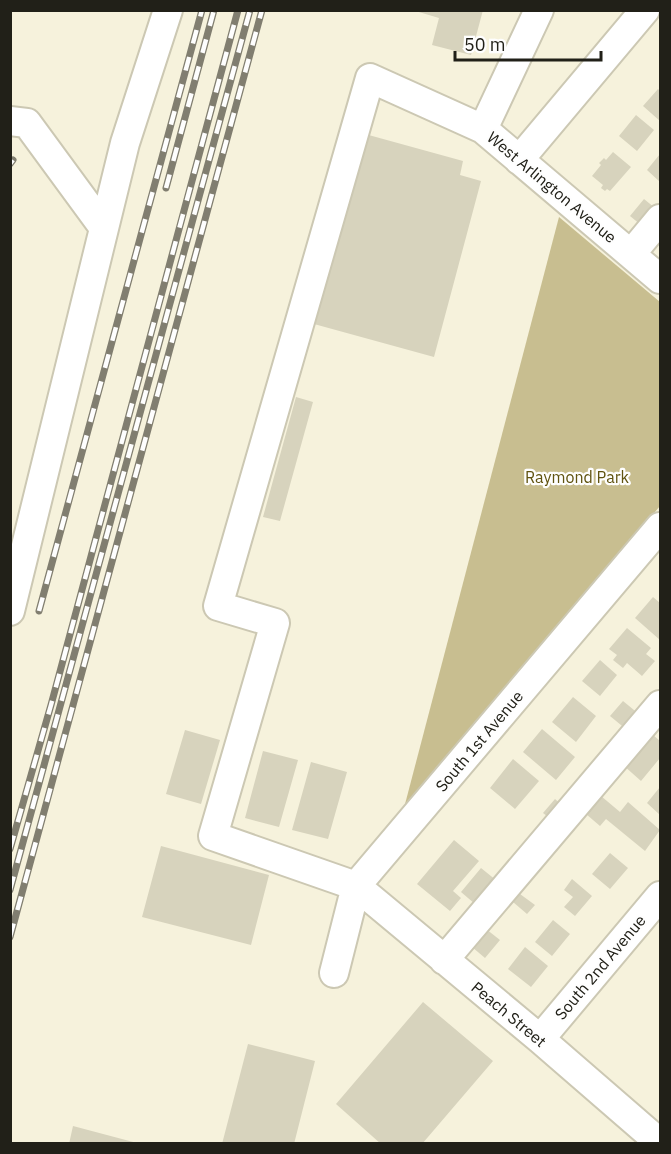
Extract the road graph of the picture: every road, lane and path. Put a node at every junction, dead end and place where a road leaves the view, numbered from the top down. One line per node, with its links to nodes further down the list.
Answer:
1 (168, 10): 8 (street)
2 (539, 10): 5 (street)
3 (645, 10): 6 (street)
4 (10, 121): 8 (street)
5 (483, 129): 6 (street, West Arlington Avenue); 14 (street, West Arlington Avenue)
6 (519, 160): 9 (street, West Arlington Avenue)
7 (660, 219): 9 (street)
8 (104, 228): 12 (street)
9 (631, 254): 10 (street, West Arlington Avenue)
10 (660, 279)
11 (660, 527): 14 (street, South 1st Avenue)
12 (10, 611)
13 (660, 705): 16 (street)
14 (356, 886): 16 (street, Peach Street); 17 (street, South 1st Avenue)
15 (660, 896): 18 (street, South 2nd Avenue)
16 (444, 960): 18 (street, Peach Street)
17 (334, 973)
18 (540, 1039): 19 (street, Peach Street)
19 (657, 1132)

